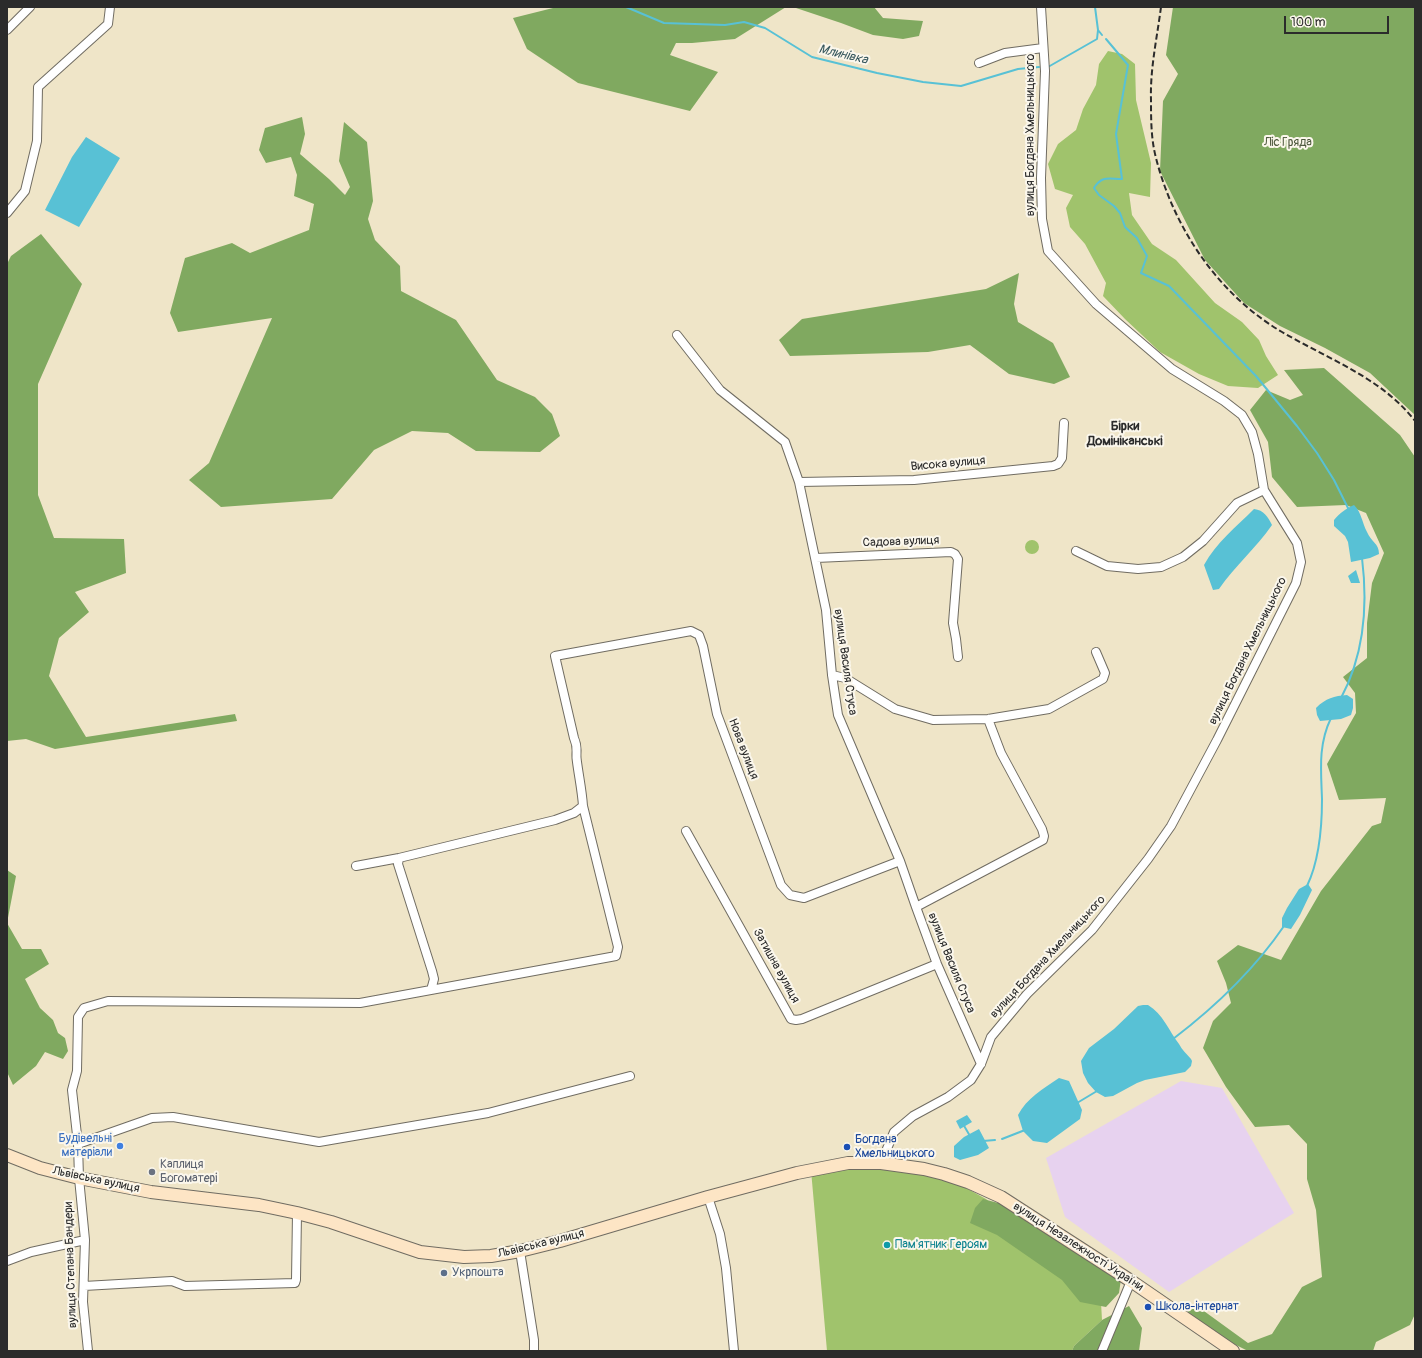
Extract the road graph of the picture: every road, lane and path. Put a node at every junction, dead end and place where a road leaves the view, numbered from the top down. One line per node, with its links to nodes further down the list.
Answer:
1 (30, 7): 4 (street)
2 (110, 7): 7 (street)
3 (1041, 7): 5 (street, вулиця Богдана Хмельницького)
4 (7, 30)
5 (1043, 48): 6 (street); 11 (street, вулиця Богдана Хмельницького)
6 (980, 63)
7 (7, 213)
8 (677, 335): 10 (street, вулиця Василя Стуса)
9 (1064, 423): 10 (street, Висока вулиця)
10 (799, 482): 13 (street, вулиця Василя Стуса)
11 (1264, 490): 12 (street); 26 (street, вулиця Богдана Хмельницького)
12 (1076, 551)
13 (816, 558): 15 (street, Садова вулиця); 16 (street, вулиця Василя Стуса)
14 (1096, 652): 17 (street)
15 (958, 657)
16 (832, 675): 17 (street); 21 (street, вулиця Василя Стуса)
17 (988, 719): 23 (street)
18 (584, 806): 20 (street); 21 (street, Нова вулиця); 25 (street, вулиця Степана Бандери)
19 (686, 831): 24 (street, Затишна вулиця)
20 (398, 858): 22 (street); 25 (street)
21 (900, 862): 23 (street, вулиця Василя Стуса)
22 (356, 866)
23 (916, 907): 24 (street, вулиця Василя Стуса)
24 (937, 964): 26 (street, вулиця Василя Стуса)
25 (431, 990): 28 (street, вулиця Степана Бандери)
26 (981, 1064): 30 (street, вулиця Богдана Хмельницького)
27 (630, 1076): 28 (street)
28 (78, 1144): 31 (street, вулиця Степана Бандери)
29 (7, 1155): 31 (main road, Львівська вулиця)
30 (881, 1163): 32 (main road, Львівська вулиця); 33 (main road, Львівська вулиця)
31 (79, 1178): 34 (main road, Львівська вулиця); 35 (street, вулиця Степана Бандери)
32 (708, 1197): 36 (main road, Львівська вулиця); 42 (street)
33 (1001, 1197): 38 (main road, вулиця Незалежності України)
34 (297, 1213): 36 (main road, Львівська вулиця); 39 (street)
35 (85, 1240): 37 (street); 39 (street, вулиця Степана Бандери)
36 (520, 1251): 41 (street)
37 (7, 1261)
38 (1131, 1281): 43 (street); 44 (main road, вулиця Незалежності України)
39 (84, 1286): 40 (street, вулиця Степана Бандери)
40 (88, 1351)
41 (534, 1351)
42 (734, 1351)
43 (1102, 1351)
44 (1234, 1351)

